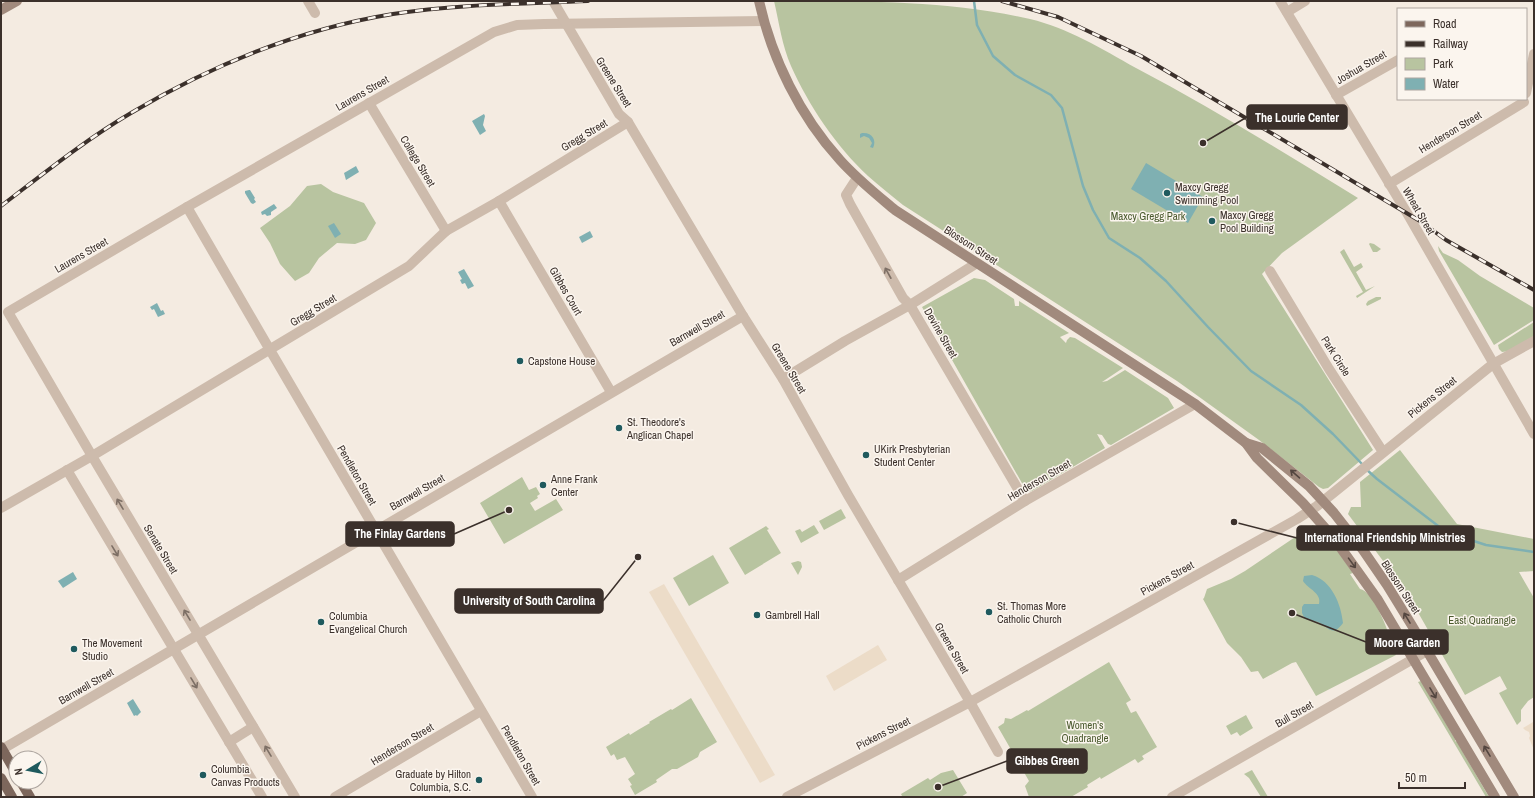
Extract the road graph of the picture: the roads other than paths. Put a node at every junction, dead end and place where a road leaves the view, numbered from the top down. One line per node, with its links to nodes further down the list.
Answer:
1 (17, 1): 7 (main road)
2 (308, 1): 9 (street)
3 (553, 1): 11 (street, Greene Street)
4 (759, 1): 10 (main road, Blossom Street)
5 (1280, 1): 8 (street, Wheat Street)
6 (1305, 1): 8 (street)
7 (1, 10)
8 (1287, 12): 14 (street, Wheat Street)
9 (315, 13)
10 (763, 21): 11 (street, Laurens Street); 19 (main road, Blossom Street)
11 (565, 23): 17 (street, Laurens Street); 18 (street, Greene Street)
12 (1531, 58): 15 (street)
13 (1397, 61): 14 (street, Joshua Street)
14 (1336, 95): 20 (street, Wheat Street)
15 (1527, 99)
16 (1525, 100): 20 (street, Henderson Street)
17 (369, 103): 22 (street, Laurens Street); 23 (street, College Street)
18 (628, 122): 21 (street, Gregg Street); 28 (street, Greene Street)
19 (857, 178): 24 (main road, Blossom Street); 26 (street, Devine Street, one-way to 19)
20 (1389, 184): 31 (street, Wheat Street)
21 (500, 201): 23 (street, Gregg Street); 33 (street, Gibbes Court)
22 (187, 207): 27 (street, Laurens Street); 30 (street, Pendleton Street)
23 (446, 232): 30 (street, Gregg Street)
24 (977, 263): 26 (street); 34 (main road, Blossom Street)
25 (1270, 271): 37 (street, Park Circle)
26 (910, 305): 32 (street); 40 (street, Devine Street)
27 (8, 312): 38 (street, Senate Street)
28 (743, 316): 32 (street, Greene Street); 33 (street, Barnwell Street)
29 (1534, 341): 31 (street, Pickens Street)
30 (270, 350): 38 (street, Gregg Street); 44 (street, Pendleton Street)
31 (1493, 364): 35 (street, Wheat Street); 37 (street, Pickens Street)
32 (783, 379): 45 (street, Greene Street)
33 (611, 392): 44 (street, Barnwell Street)
34 (1195, 404): 36 (main road, Blossom Street); 40 (street, Henderson Street)
35 (1534, 434)
36 (1246, 442): 41 (main road, Blossom Street, one-way to 36); 43 (main road, Blossom Street)
37 (1383, 452): 41 (street, Pickens Street)
38 (92, 456): 39 (street, Gregg Street); 46 (street, Senate Street, one-way to 38)
39 (67, 470): 42 (street, Gregg Street); 47 (street, one-way to 47)
40 (1025, 501): 45 (street, Henderson Street)
41 (1323, 501): 43 (street, Pickens Street); 48 (main road, Blossom Street, one-way to 41)
42 (1, 508)
43 (1310, 511): 49 (main road, Blossom Street, one-way to 49); 50 (street, Pickens Street)
44 (375, 530): 46 (street, Barnwell Street); 51 (street, Pendleton Street)
45 (898, 580): 50 (street, Greene Street)
46 (199, 634): 47 (street, Barnwell Street); 52 (street, Senate Street)
47 (174, 650): 53 (street, one-way to 53); 54 (street, Barnwell Street)
48 (1428, 651): 49 (street, Bull Street); 66 (main road, Blossom Street, one-way to 48)
49 (1414, 659): 64 (street, Bull Street); 65 (main road, Blossom Street, one-way to 65)
50 (970, 702): 55 (street, Greene Street); 63 (street, Pickens Street)
51 (481, 711): 61 (street, Henderson Street); 62 (street, Pendleton Street)
52 (253, 727): 53 (street); 60 (street, Senate Street, one-way to 52)
53 (229, 742): 59 (street)
54 (1, 749): 56 (main road)
55 (998, 752)
56 (8, 760)
57 (1, 778): 58 (main road)
58 (12, 797)
59 (262, 797)
60 (295, 797)
61 (335, 797)
62 (532, 797)
63 (787, 797)
64 (1172, 797)
65 (1495, 797)
66 (1514, 797)

